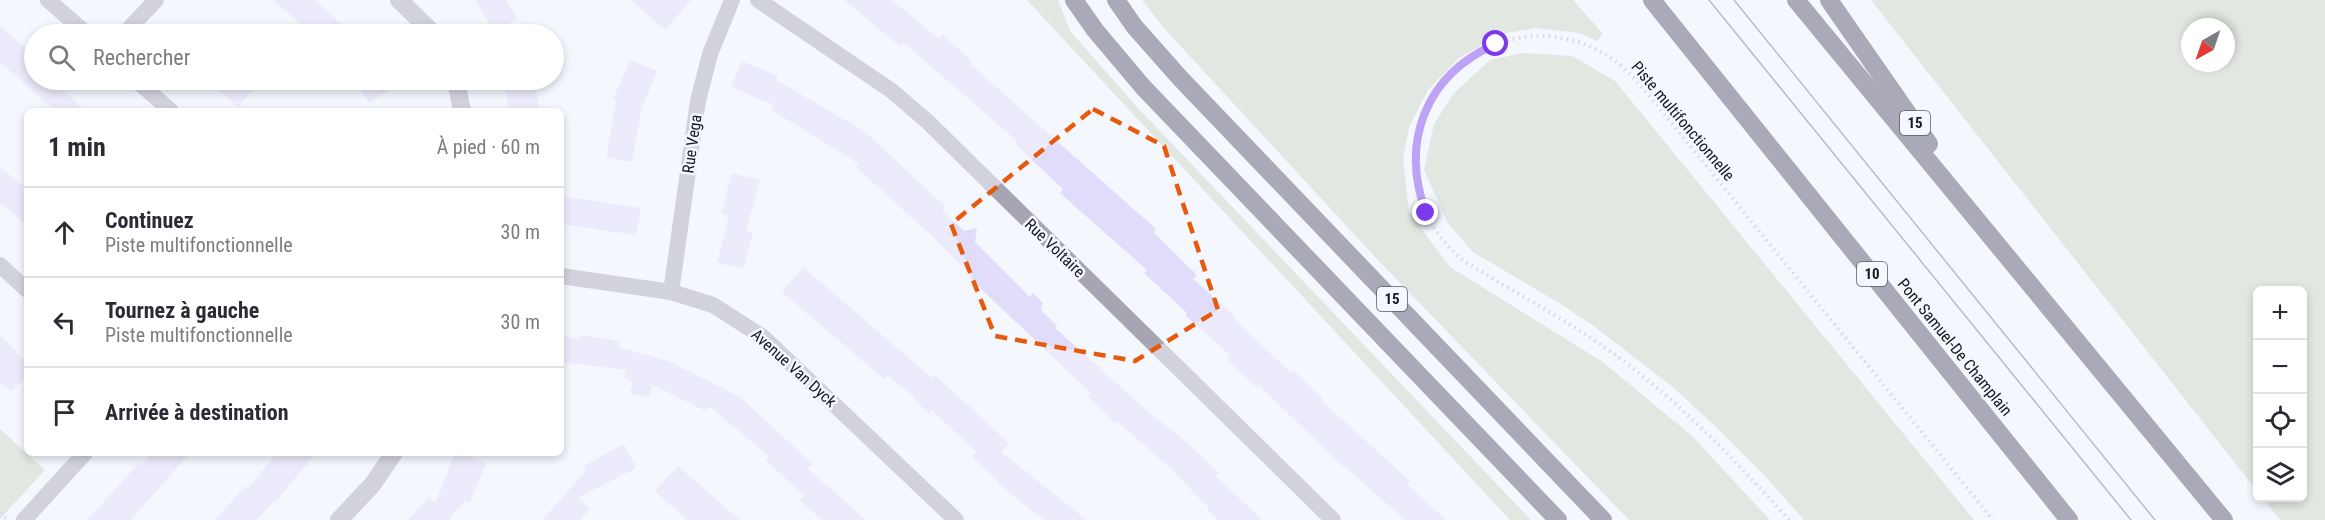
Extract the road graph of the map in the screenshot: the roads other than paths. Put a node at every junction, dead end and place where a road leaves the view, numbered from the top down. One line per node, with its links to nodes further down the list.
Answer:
1 (48, 0): 12 (street)
2 (156, 0): 13 (street)
3 (399, 0): 14 (street)
4 (732, 0): 24 (street, Rue Vega)
5 (758, 0): 30 (street, Rue Voltaire)
6 (1074, 0): 31 (highway)
7 (1116, 0): 32 (highway, 15)
8 (1642, 0): 15 (highway)
9 (1652, 0): 15 (highway, 10)
10 (1796, 0): 20 (highway)
11 (1829, 0): 20 (highway, 15)
12 (76, 24)
13 (133, 24)
14 (424, 24)
15 (1676, 31): 33 (highway, Pont Samuel-De Champlain / 10)
16 (147, 90): 18 (street)
17 (458, 90): 19 (street)
18 (168, 108)
19 (461, 108)
20 (2000, 246): 34 (highway)
21 (0, 265): 23 (street)
22 (564, 276): 24 (street, Avenue Van Dyck)
23 (24, 287)
24 (671, 292): 29 (street, Avenue Van Dyck)
25 (82, 456): 27 (street)
26 (392, 456): 28 (street)
27 (24, 520)
28 (339, 520)
29 (956, 520)
30 (1333, 520)
31 (1558, 520)
32 (1603, 520)
33 (2069, 520)
34 (2224, 520)

